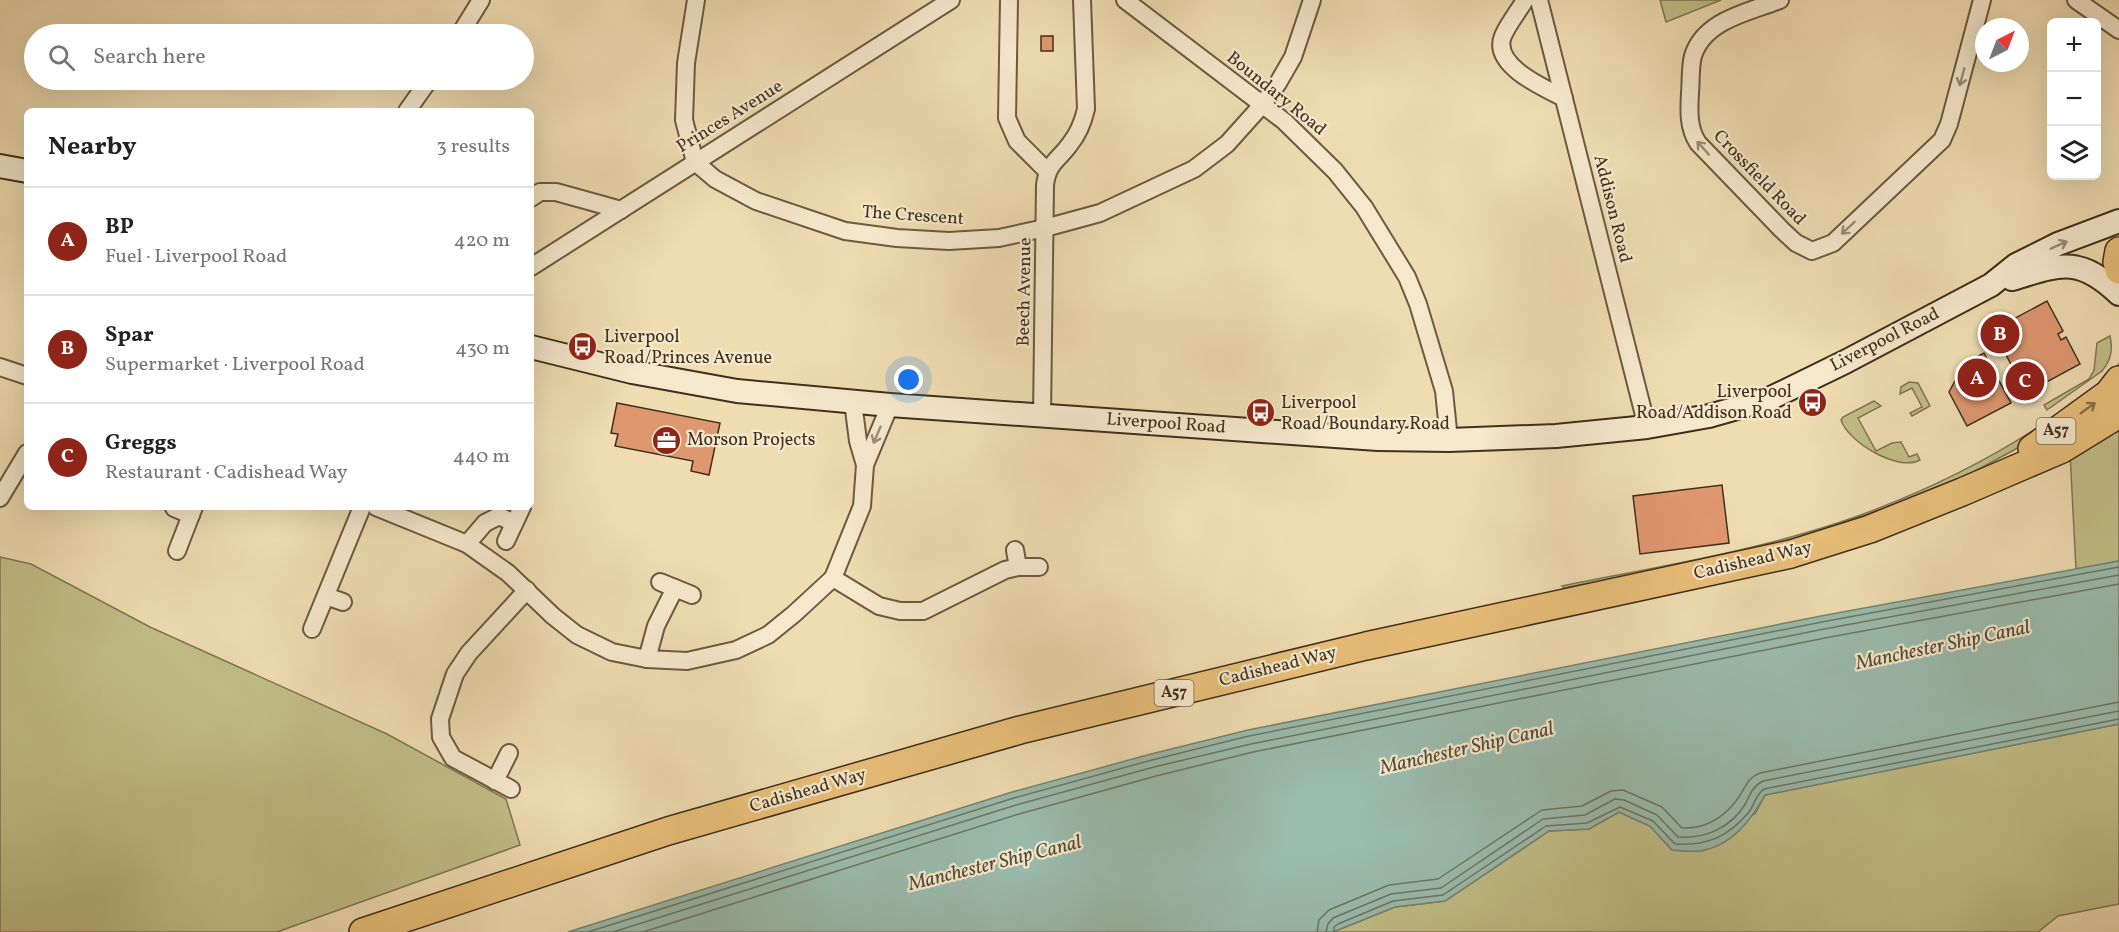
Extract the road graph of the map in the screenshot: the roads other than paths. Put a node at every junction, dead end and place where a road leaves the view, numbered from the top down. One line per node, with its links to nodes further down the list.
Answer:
1 (481, 0): 13 (street)
2 (696, 0): 19 (street)
3 (951, 0): 19 (street, Princes Avenue)
4 (1010, 0): 22 (street)
5 (1082, 0): 22 (street)
6 (1125, 0): 17 (street, Boundary Road)
7 (1312, 0): 17 (street, The Crescent)
8 (1525, 0): 16 (street)
9 (1539, 0): 16 (street, Addison Road)
10 (1780, 0): 11 (street, Crossfield Road, one-way to 10)
11 (1982, 0)
12 (2076, 0): 14 (street)
13 (466, 24)
14 (2118, 27)
15 (422, 90): 18 (street)
16 (1564, 98): 40 (street, Addison Road)
17 (1262, 105): 26 (street, The Crescent); 41 (street, Boundary Road)
18 (409, 108)
19 (695, 162): 24 (street, Princes Avenue); 26 (street, The Crescent)
20 (0, 166): 21 (main road)
21 (24, 170)
22 (1047, 171): 26 (street, Beech Avenue)
23 (534, 196): 24 (street)
24 (621, 210): 28 (street, Princes Avenue)
25 (2119, 221): 30 (main road, Liverpool Road, one-way to 25)
26 (1046, 228): 39 (street, Beech Avenue)
27 (2119, 251): 29 (highway)
28 (534, 265)
29 (2119, 270)
30 (1991, 285): 31 (main road, Liverpool Road); 40 (main road, Liverpool Road)
31 (2119, 294)
32 (534, 348): 36 (main road, Liverpool Road)
33 (0, 367): 34 (street)
34 (24, 375)
35 (2119, 380): 44 (highway, Cadishead Way / A57, one-way to 35)
36 (853, 402): 37 (main road, Liverpool Road); 43 (street)
37 (890, 405): 39 (main road, Liverpool Road); 43 (street, one-way to 43)
38 (2119, 414): 44 (highway, Cadishead Way / A57)
39 (1042, 415): 41 (main road, Liverpool Road)
40 (1647, 427): 41 (main road, Liverpool Road)
41 (1449, 440)
42 (24, 458): 45 (street)
43 (865, 465): 57 (street)
44 (1989, 479): 67 (highway, Cadishead Way / A57)
45 (0, 498)
46 (361, 510): 60 (street)
47 (383, 510): 52 (street)
48 (520, 510): 50 (street)
49 (193, 511): 54 (street)
50 (514, 523): 51 (street); 52 (street)
51 (506, 541)
52 (468, 544): 58 (street)
53 (1015, 550): 55 (street)
54 (177, 551)
55 (1018, 567): 56 (street); 57 (street)
56 (1039, 567)
57 (833, 578): 63 (street)
58 (527, 590): 63 (street); 65 (street)
59 (692, 595): 63 (street)
60 (326, 596): 61 (street); 62 (street)
61 (343, 602)
62 (312, 629)
63 (647, 659)
64 (509, 753): 65 (street)
65 (495, 781): 66 (street)
66 (511, 789)
67 (363, 932)

